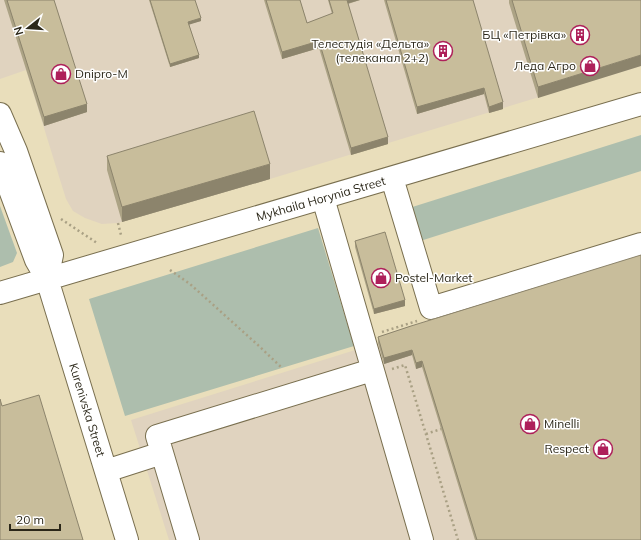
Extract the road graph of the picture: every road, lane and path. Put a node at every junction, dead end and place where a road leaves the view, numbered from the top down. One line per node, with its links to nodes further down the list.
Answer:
1 (641, 104): 4 (street, Mykhaila Horynia Street)
2 (0, 114): 10 (street, Kurenivska Street)
3 (0, 163): 10 (street, Kurenivska Street)
4 (392, 178): 5 (street, Mykhaila Horynia Street); 8 (street)
5 (323, 198): 10 (street, Mykhaila Horynia Street); 14 (street)
6 (118, 223): 7 (path)
7 (121, 235)
8 (641, 244)
9 (170, 270): 13 (path)
10 (48, 279): 11 (street, Mykhaila Horynia Street); 18 (street, Kurenivska Street)
11 (0, 293)
12 (405, 365): 16 (path)
13 (282, 368)
14 (372, 370): 17 (street); 21 (street)
15 (441, 429): 16 (path)
16 (426, 434): 22 (path)
17 (162, 453): 18 (street); 20 (street)
18 (106, 471): 19 (street, Kurenivska Street)
19 (127, 540)
20 (188, 540)
21 (422, 540)
22 (458, 540)

